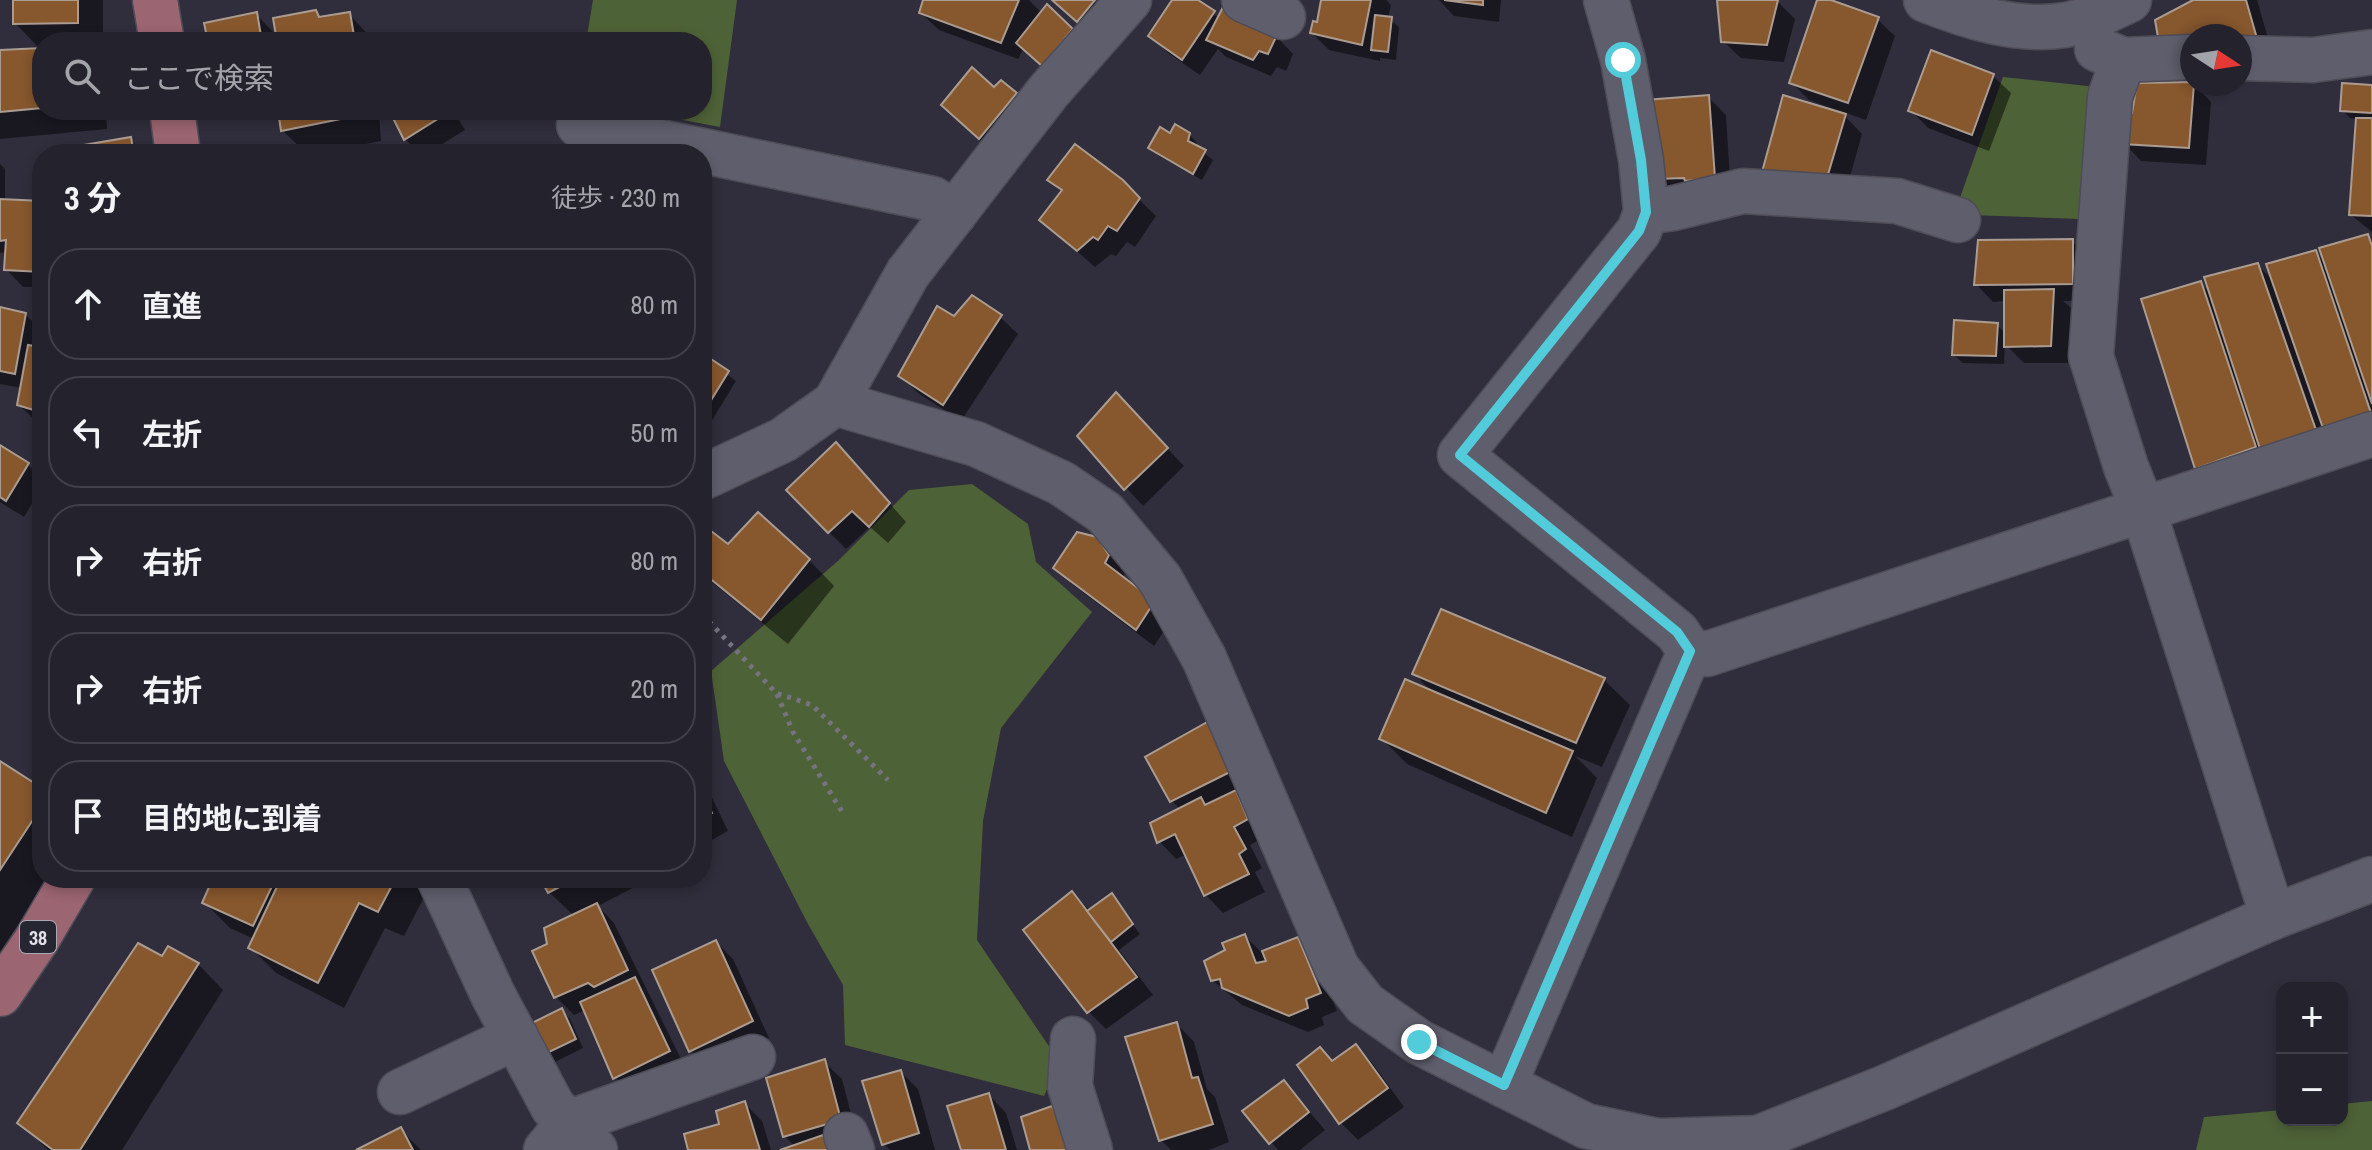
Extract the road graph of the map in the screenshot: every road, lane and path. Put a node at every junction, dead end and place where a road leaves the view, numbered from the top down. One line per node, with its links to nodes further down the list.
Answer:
1 (155, 0): 7 (main road)
2 (1129, 0): 18 (street)
3 (1606, 0): 17 (street)
4 (1926, 0): 6 (street)
5 (2129, 0): 6 (street)
6 (2062, 13): 11 (street)
7 (160, 32)
8 (2372, 52): 10 (street)
9 (2180, 58): 11 (street)
10 (2252, 58)
11 (2123, 60): 23 (street)
12 (173, 120): 14 (main road)
13 (579, 125): 15 (street)
14 (177, 144)
15 (670, 144)
16 (712, 153): 18 (street)
17 (1646, 212): 19 (street); 25 (street)
18 (954, 214): 20 (street)
19 (1958, 220)
20 (835, 403): 22 (street); 37 (street)
21 (2372, 434): 23 (street)
22 (712, 473)
23 (2143, 509): 25 (street); 32 (street)
24 (712, 625): 26 (path)
25 (1690, 651): 37 (street)
26 (776, 693): 27 (path); 28 (path)
27 (888, 780)
28 (844, 815)
29 (2372, 879): 32 (street)
30 (67, 888): 33 (main road, 38)
31 (444, 888): 34 (street)
32 (2273, 917): 37 (street)
33 (0, 994)
34 (516, 1037): 38 (street); 39 (street)
35 (1073, 1039): 40 (street)
36 (753, 1057): 39 (street)
37 (1504, 1085)
38 (400, 1092)
39 (570, 1141)
40 (1090, 1150)

